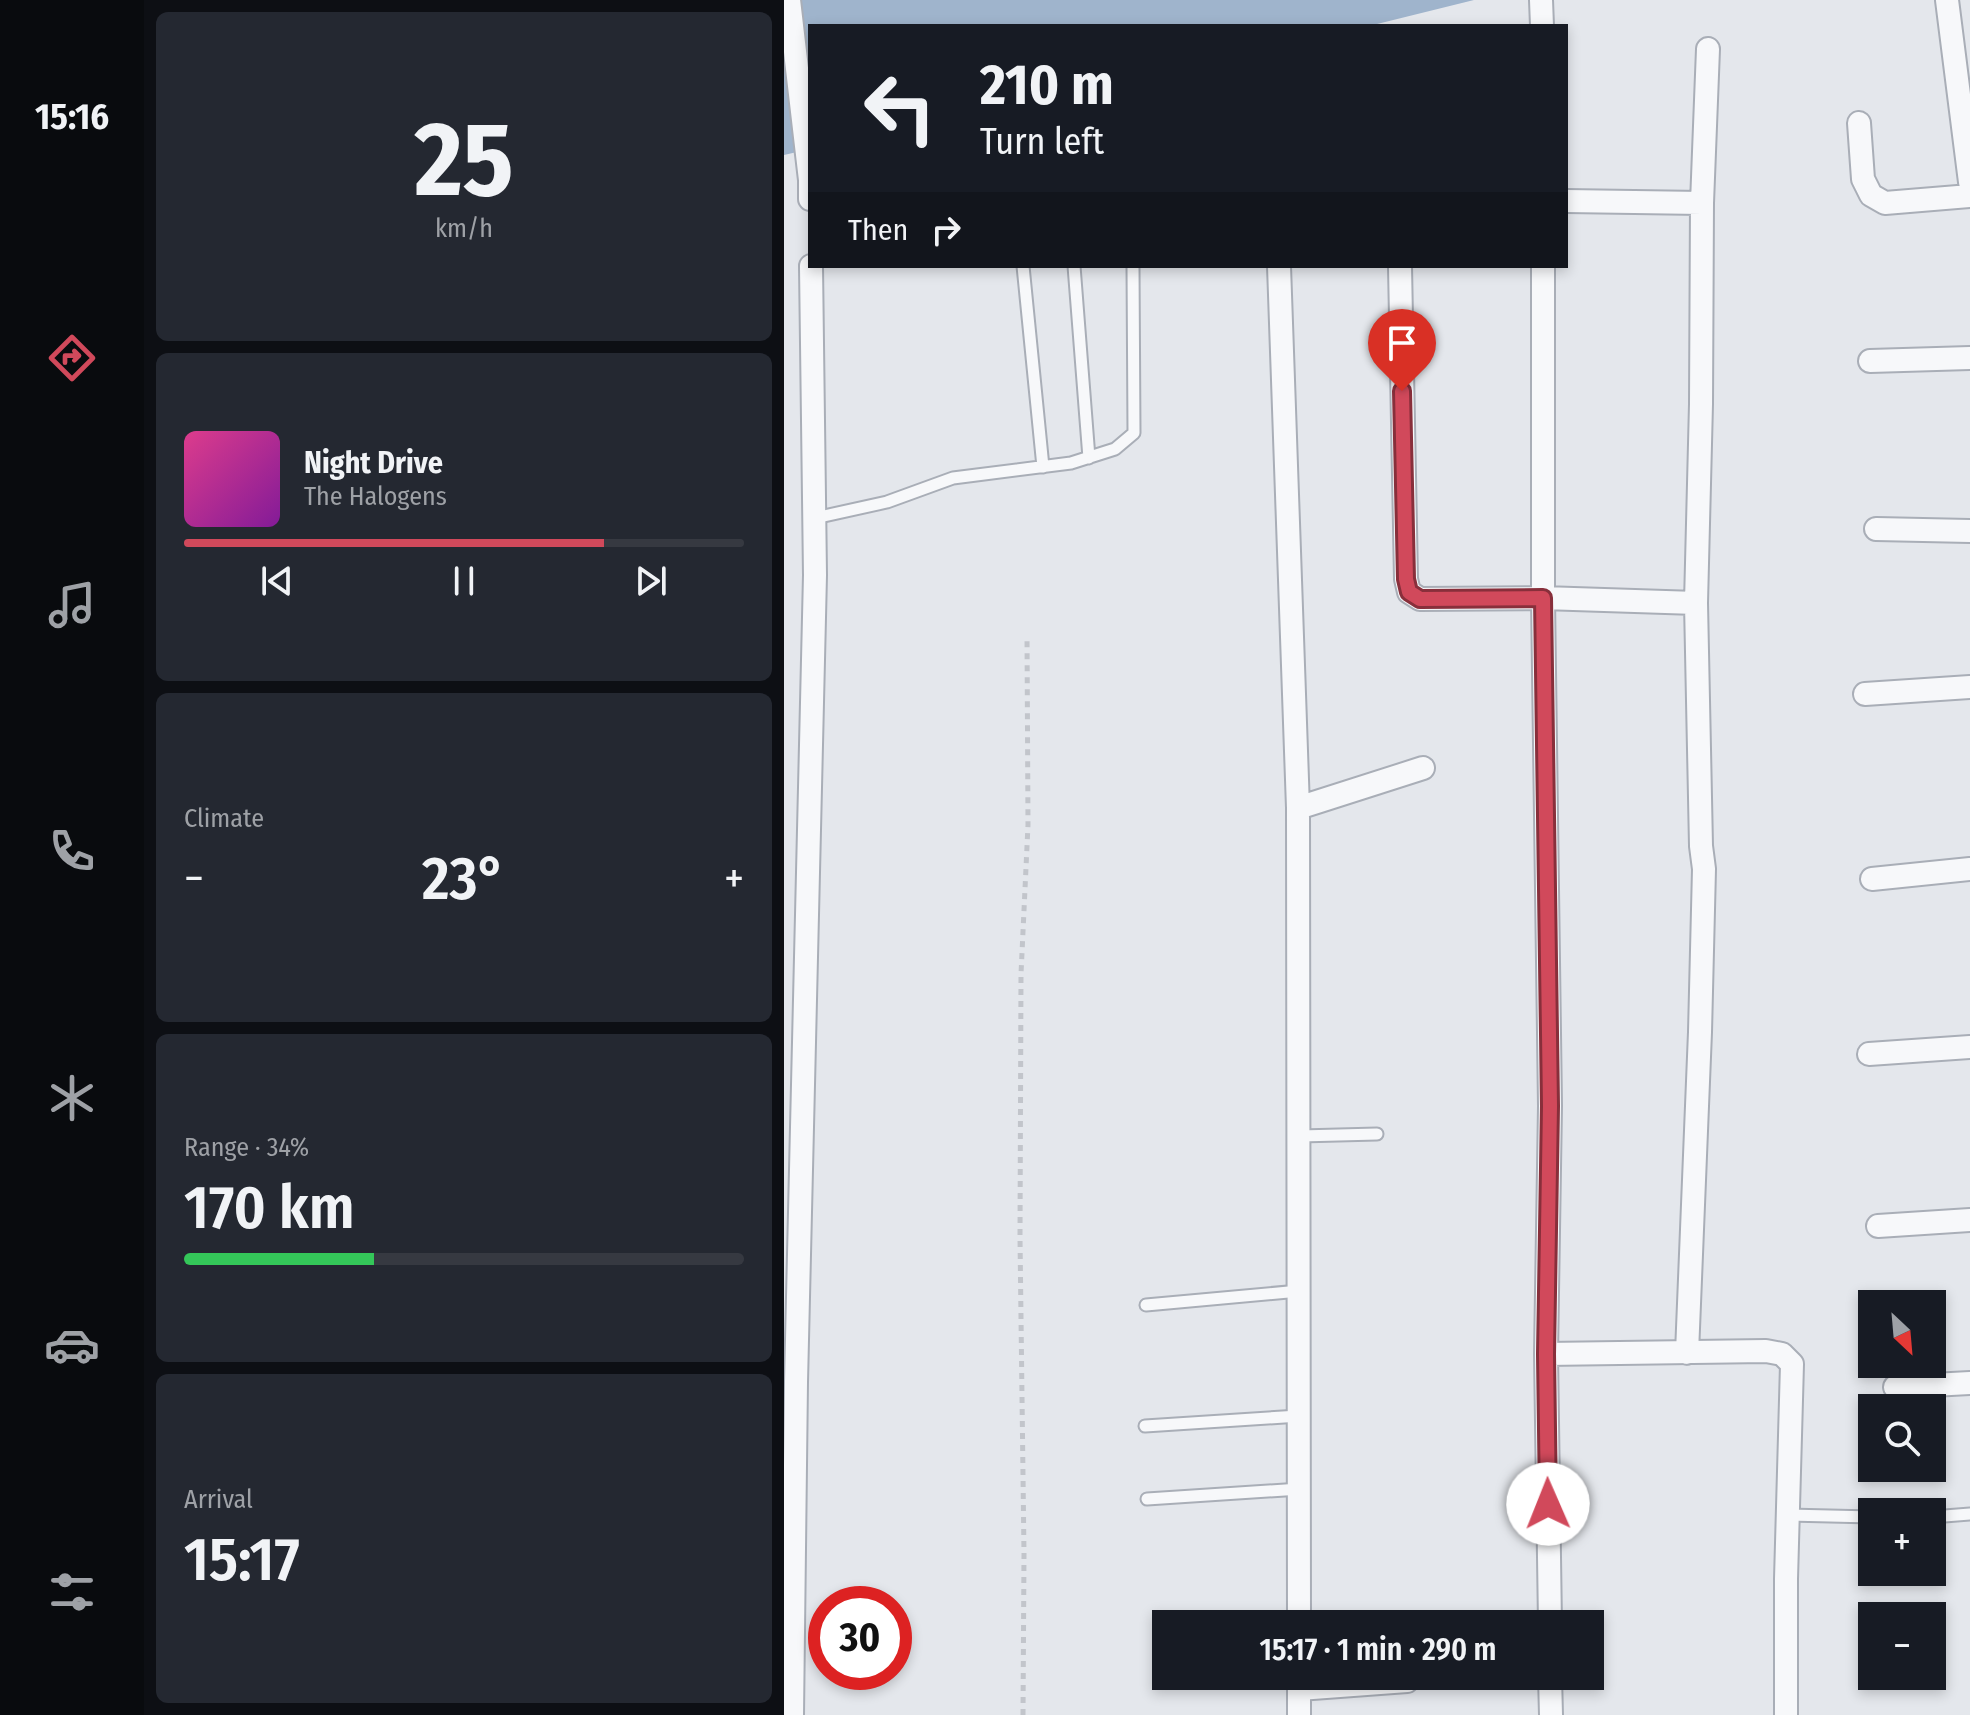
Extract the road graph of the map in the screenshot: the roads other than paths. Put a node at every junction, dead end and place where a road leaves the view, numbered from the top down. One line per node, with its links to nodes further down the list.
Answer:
1 (789, 0): 7 (street)
2 (1541, 0): 4 (street)
3 (1947, 0): 8 (street)
4 (1542, 24)
5 (1708, 49): 11 (street)
6 (1859, 123): 9 (street)
7 (808, 163)
8 (1970, 182)
9 (1970, 196)
10 (1568, 201): 11 (street)
11 (1702, 203): 27 (street)
12 (811, 268): 23 (street)
13 (1023, 268): 22 (lane)
14 (1074, 268): 21 (lane)
15 (1133, 268): 21 (lane)
16 (1279, 268): 31 (street)
17 (1400, 268): 26 (street)
18 (1543, 268): 26 (street)
19 (1970, 358): 20 (street)
20 (1870, 361)
21 (1089, 458): 22 (lane)
22 (1043, 467): 23 (lane)
23 (815, 518): 58 (street)
24 (1876, 529): 25 (street)
25 (1970, 531)
26 (1543, 598): 27 (street); 43 (street)
27 (1696, 603): 42 (street)
28 (1970, 687): 29 (street)
29 (1865, 694)
30 (1423, 768): 31 (street)
31 (1298, 808): 37 (street)
32 (1970, 869): 33 (street)
33 (1872, 879)
34 (1970, 1047): 35 (street)
35 (1869, 1054)
36 (1377, 1134): 37 (lane)
37 (1300, 1136): 40 (street)
38 (1970, 1220): 39 (street)
39 (1878, 1226)
40 (1300, 1290): 41 (lane); 46 (street)
41 (1146, 1305)
42 (1687, 1353): 43 (street); 51 (street)
43 (1546, 1354): 55 (street)
44 (1970, 1383): 45 (street)
45 (1895, 1387)
46 (1300, 1416): 47 (lane); 48 (street)
47 (1145, 1426)
48 (1300, 1489): 49 (lane); 54 (street)
49 (1147, 1499)
50 (1970, 1514): 52 (lane)
51 (1788, 1515): 53 (lane); 61 (street)
52 (1946, 1516)
53 (1858, 1517)
54 (1299, 1610)
55 (1550, 1610)
56 (1299, 1690): 59 (street)
57 (1550, 1690): 60 (street)
58 (792, 1715)
59 (1299, 1715)
60 (1551, 1715)
61 (1786, 1715)

